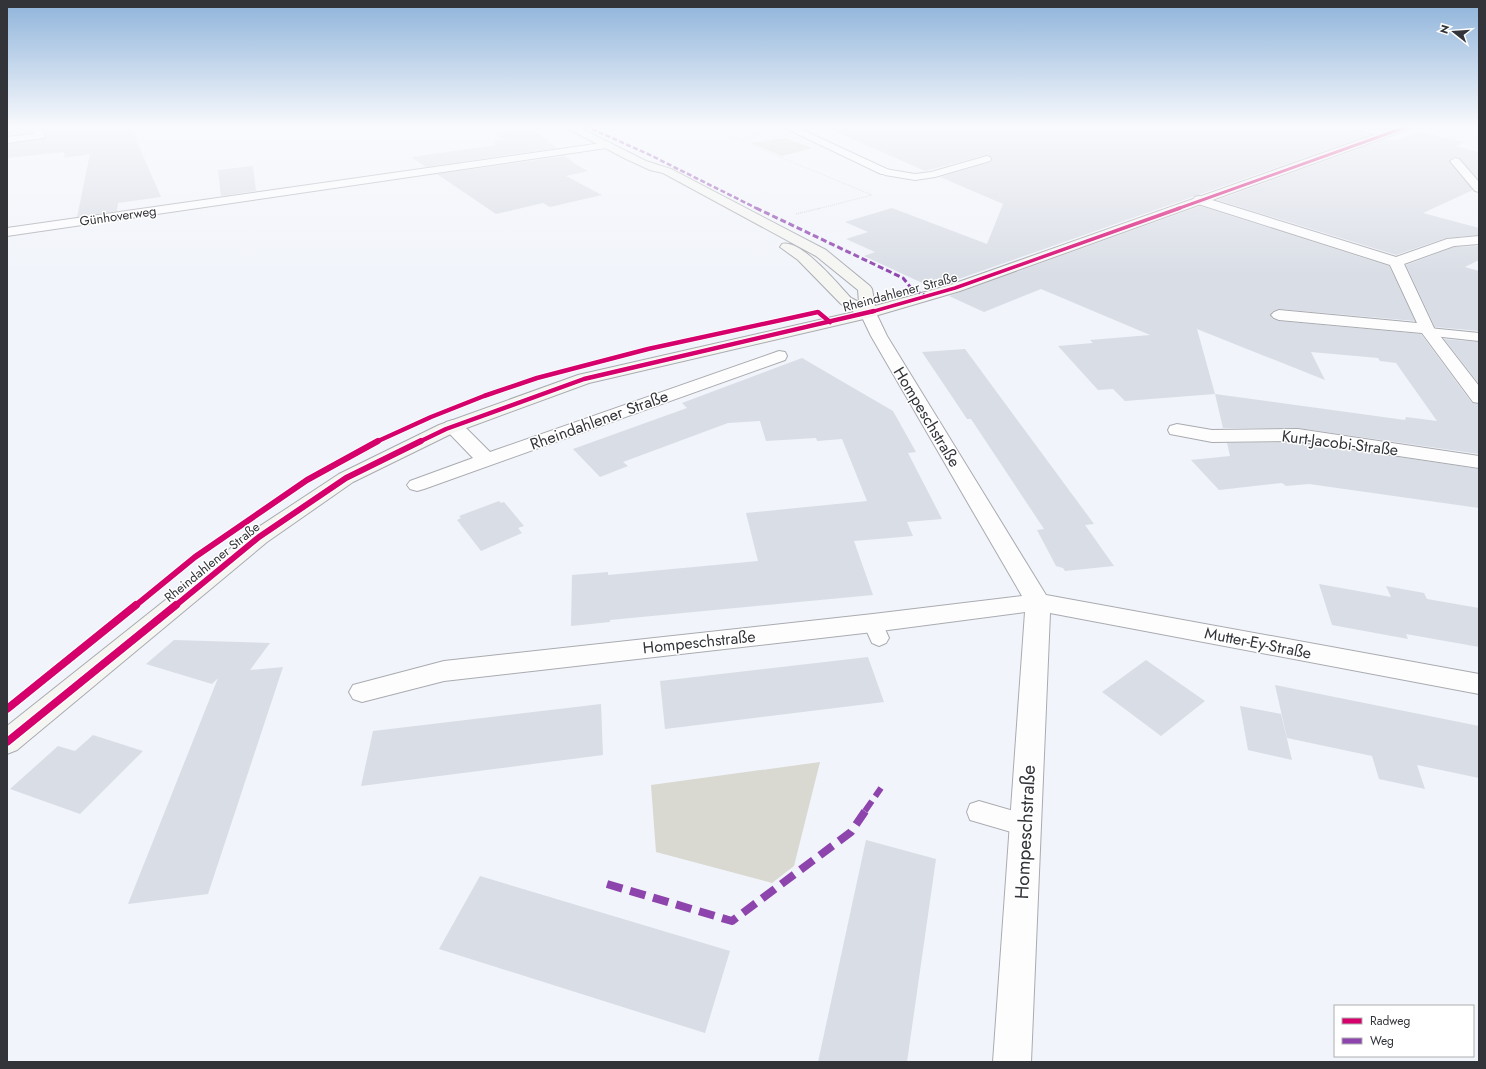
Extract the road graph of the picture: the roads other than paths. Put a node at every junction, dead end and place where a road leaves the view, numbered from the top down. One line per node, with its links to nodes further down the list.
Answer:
1 (395, 176): 10 (street, Günhoverweg)
2 (657, 176): 13 (main road)
3 (676, 176): 13 (main road)
4 (908, 176): 5 (lane)
5 (924, 176)
6 (1268, 176): 9 (main road, Rheindahlener Straße)
7 (1468, 176): 8 (street)
8 (1479, 188)
9 (1199, 200): 12 (street); 13 (main road, Rheindahlener Straße)
10 (7, 232)
11 (1479, 240): 12 (street)
12 (1396, 262): 15 (street)
13 (868, 313): 19 (main road, Rheindahlener Straße); 24 (street, Hompeschstraße)
14 (1278, 315): 15 (street)
15 (1428, 330): 16 (lane); 18 (street)
16 (1479, 337)
17 (779, 356): 21 (street, Rheindahlener Straße)
18 (1479, 398)
19 (453, 426): 21 (street); 27 (main road, Rheindahlener Straße)
20 (1178, 430): 22 (street, Kurt-Jacobi-Straße)
21 (486, 460): 23 (street, Rheindahlener Straße)
22 (1479, 462)
23 (417, 485)
24 (1038, 602): 25 (street, Mutter-Ey-Straße); 26 (street, Hompeschstraße); 29 (street, Hompeschstraße)
25 (1479, 684)
26 (362, 692)
27 (7, 742)
28 (979, 812): 29 (lane)
29 (1025, 825): 30 (street, Hompeschstraße)
30 (1012, 1062)

